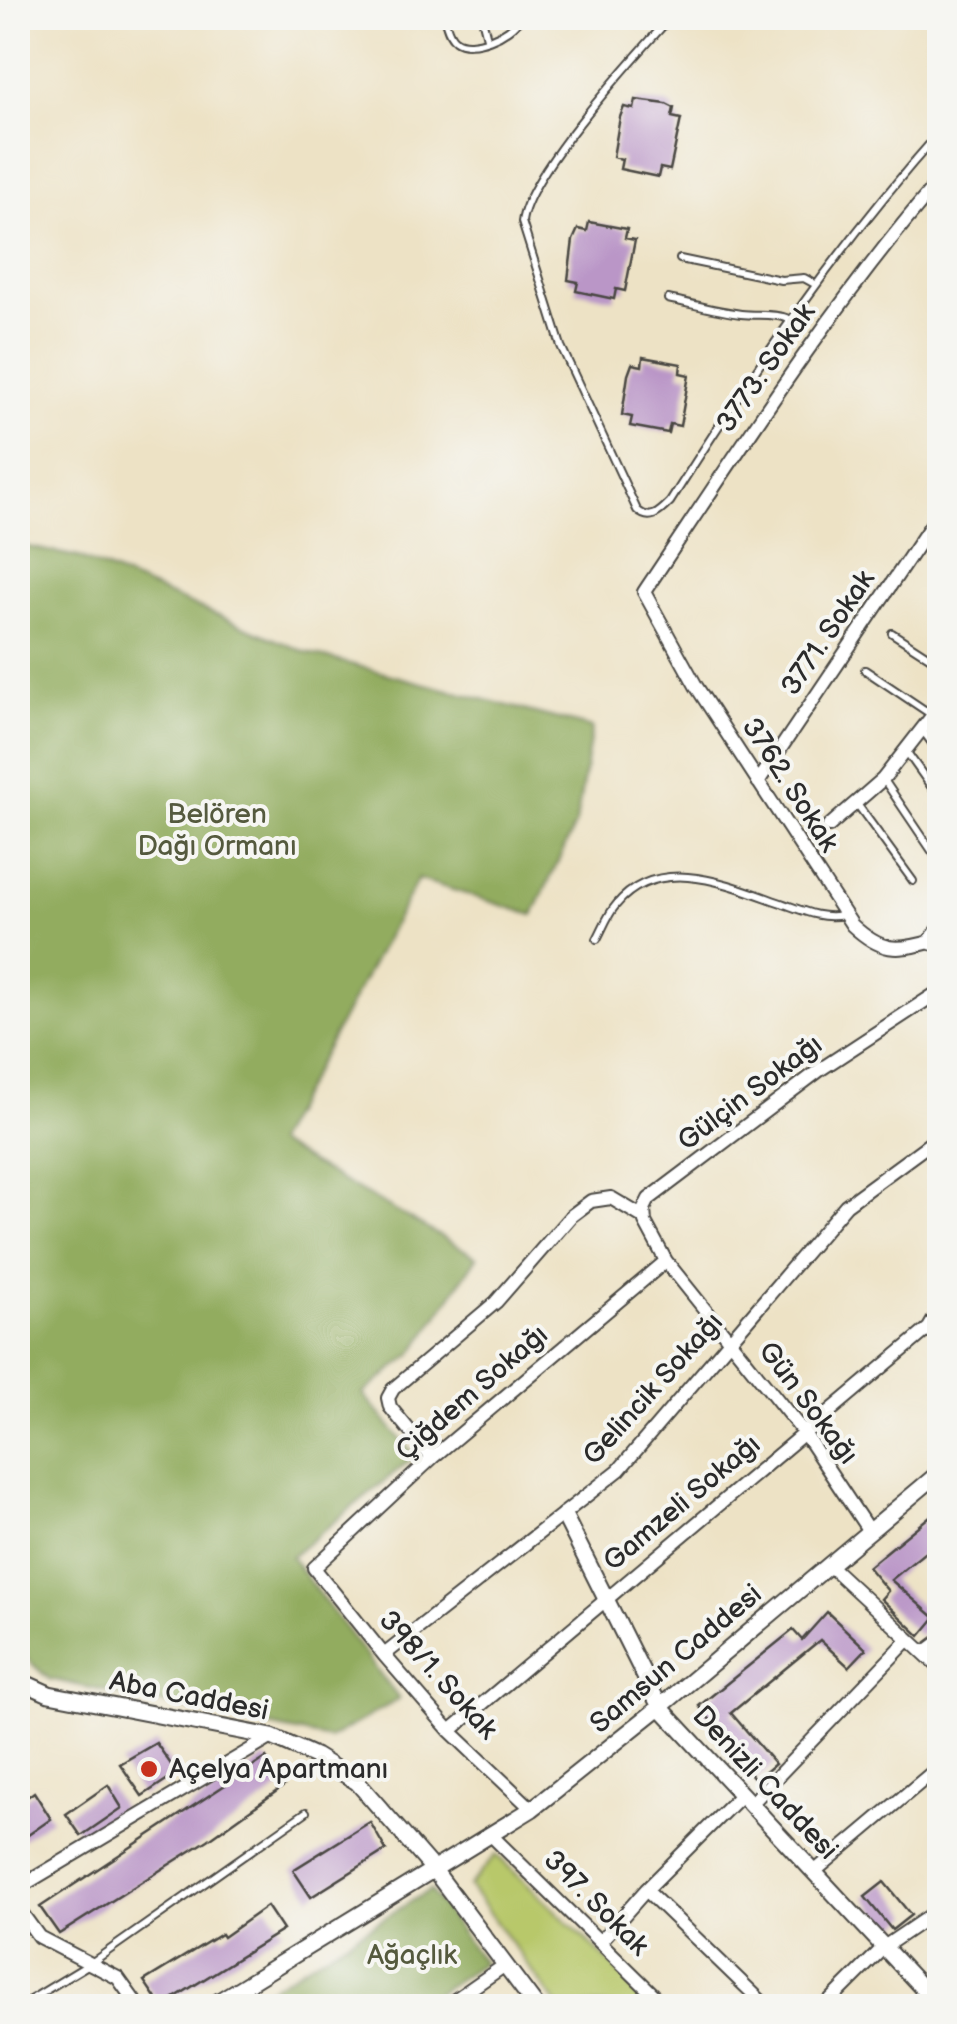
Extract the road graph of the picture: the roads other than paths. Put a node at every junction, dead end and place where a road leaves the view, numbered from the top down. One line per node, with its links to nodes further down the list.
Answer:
1 (444, 18): 5 (lane)
2 (482, 18): 5 (lane)
3 (519, 18): 5 (lane)
4 (670, 18): 11 (lane)
5 (487, 38)
6 (940, 132): 9 (lane)
7 (940, 180): 13 (street, 3773. Sokak)
8 (680, 259): 9 (lane)
9 (816, 284): 11 (lane)
10 (668, 299): 11 (lane)
11 (789, 319)
12 (940, 512): 22 (street, 3771. Sokak)
13 (644, 592): 22 (street, 3762. Sokak)
14 (892, 633): 15 (lane)
15 (940, 664)
16 (865, 670): 17 (lane)
17 (936, 711): 18 (street)
18 (922, 730): 19 (street); 20 (lane)
19 (906, 751): 21 (street); 23 (lane)
20 (940, 754)
21 (883, 779): 24 (street); 26 (lane)
22 (758, 782): 28 (street, 3762. Sokak)
23 (940, 799)
24 (856, 802): 25 (street); 27 (lane)
25 (829, 826)
26 (936, 857)
27 (913, 881)
28 (845, 914): 29 (lane); 30 (street, 3762. Sokak)
29 (597, 939)
30 (938, 940)
31 (940, 991): 33 (street, Gülçin Sokağı)
32 (940, 1136): 36 (street, Gelincik Sokağı)
33 (644, 1217): 34 (street); 38 (street)
34 (666, 1261): 36 (street, Gün Sokağı); 38 (street, Çiğdem Sokağı)
35 (940, 1309): 37 (street, Gamzeli Sokağı)
36 (730, 1342): 37 (street, Gün Sokağı); 40 (street, Gelincik Sokağı)
37 (804, 1433): 41 (street, Gün Sokağı); 44 (street, Gamzeli Sokağı)
38 (432, 1458): 43 (street, Çiğdem Sokağı)
39 (940, 1472): 41 (street, Samsun Caddesi)
40 (564, 1516): 44 (street, Denizli Caddesi); 48 (street, Gelincik Sokağı)
41 (869, 1531): 42 (street, Samsun Caddesi)
42 (830, 1565): 45 (street); 51 (street, Samsun Caddesi)
43 (314, 1568): 48 (street, 398/1. Sokak)
44 (606, 1600): 51 (street, Denizli Caddesi); 52 (street, Gamzeli Sokağı)
45 (909, 1639): 47 (street); 55 (street)
46 (940, 1641): 47 (street)
47 (924, 1653): 49 (street)
48 (384, 1655): 52 (street, 398/1. Sokak)
49 (940, 1668)
50 (18, 1680): 53 (street, Aba Caddesi)
51 (660, 1707): 55 (street, Denizli Caddesi); 56 (street, Samsun Caddesi)
52 (450, 1731): 56 (street, 398/1. Sokak)
53 (272, 1737): 59 (street, Aba Caddesi); 61 (street)
54 (940, 1766): 60 (street)
55 (746, 1799): 60 (street, Denizli Caddesi); 62 (street)
56 (532, 1809): 58 (street, Samsun Caddesi)
57 (306, 1812): 67 (lane)
58 (492, 1836): 59 (street, Samsun Caddesi); 65 (street, 397. Sokak)
59 (434, 1870): 68 (street, Aba Caddesi); 71 (street, Samsun Caddesi)
60 (814, 1872): 66 (street, Denizli Caddesi)
61 (18, 1888)
62 (646, 1890): 65 (street); 75 (street)
63 (18, 1908): 67 (street)
64 (940, 1909): 66 (street)
65 (600, 1942): 74 (street, 397. Sokak)
66 (884, 1947): 76 (street); 77 (street, Denizli Caddesi)
67 (91, 1964): 69 (lane); 70 (street)
68 (505, 1965): 72 (street); 73 (street, Aba Caddesi)
69 (20, 2006)
70 (138, 2006)
71 (210, 2006)
72 (446, 2006)
73 (536, 2006)
74 (666, 2006)
75 (766, 2006)
76 (824, 2006)
77 (939, 2006)

